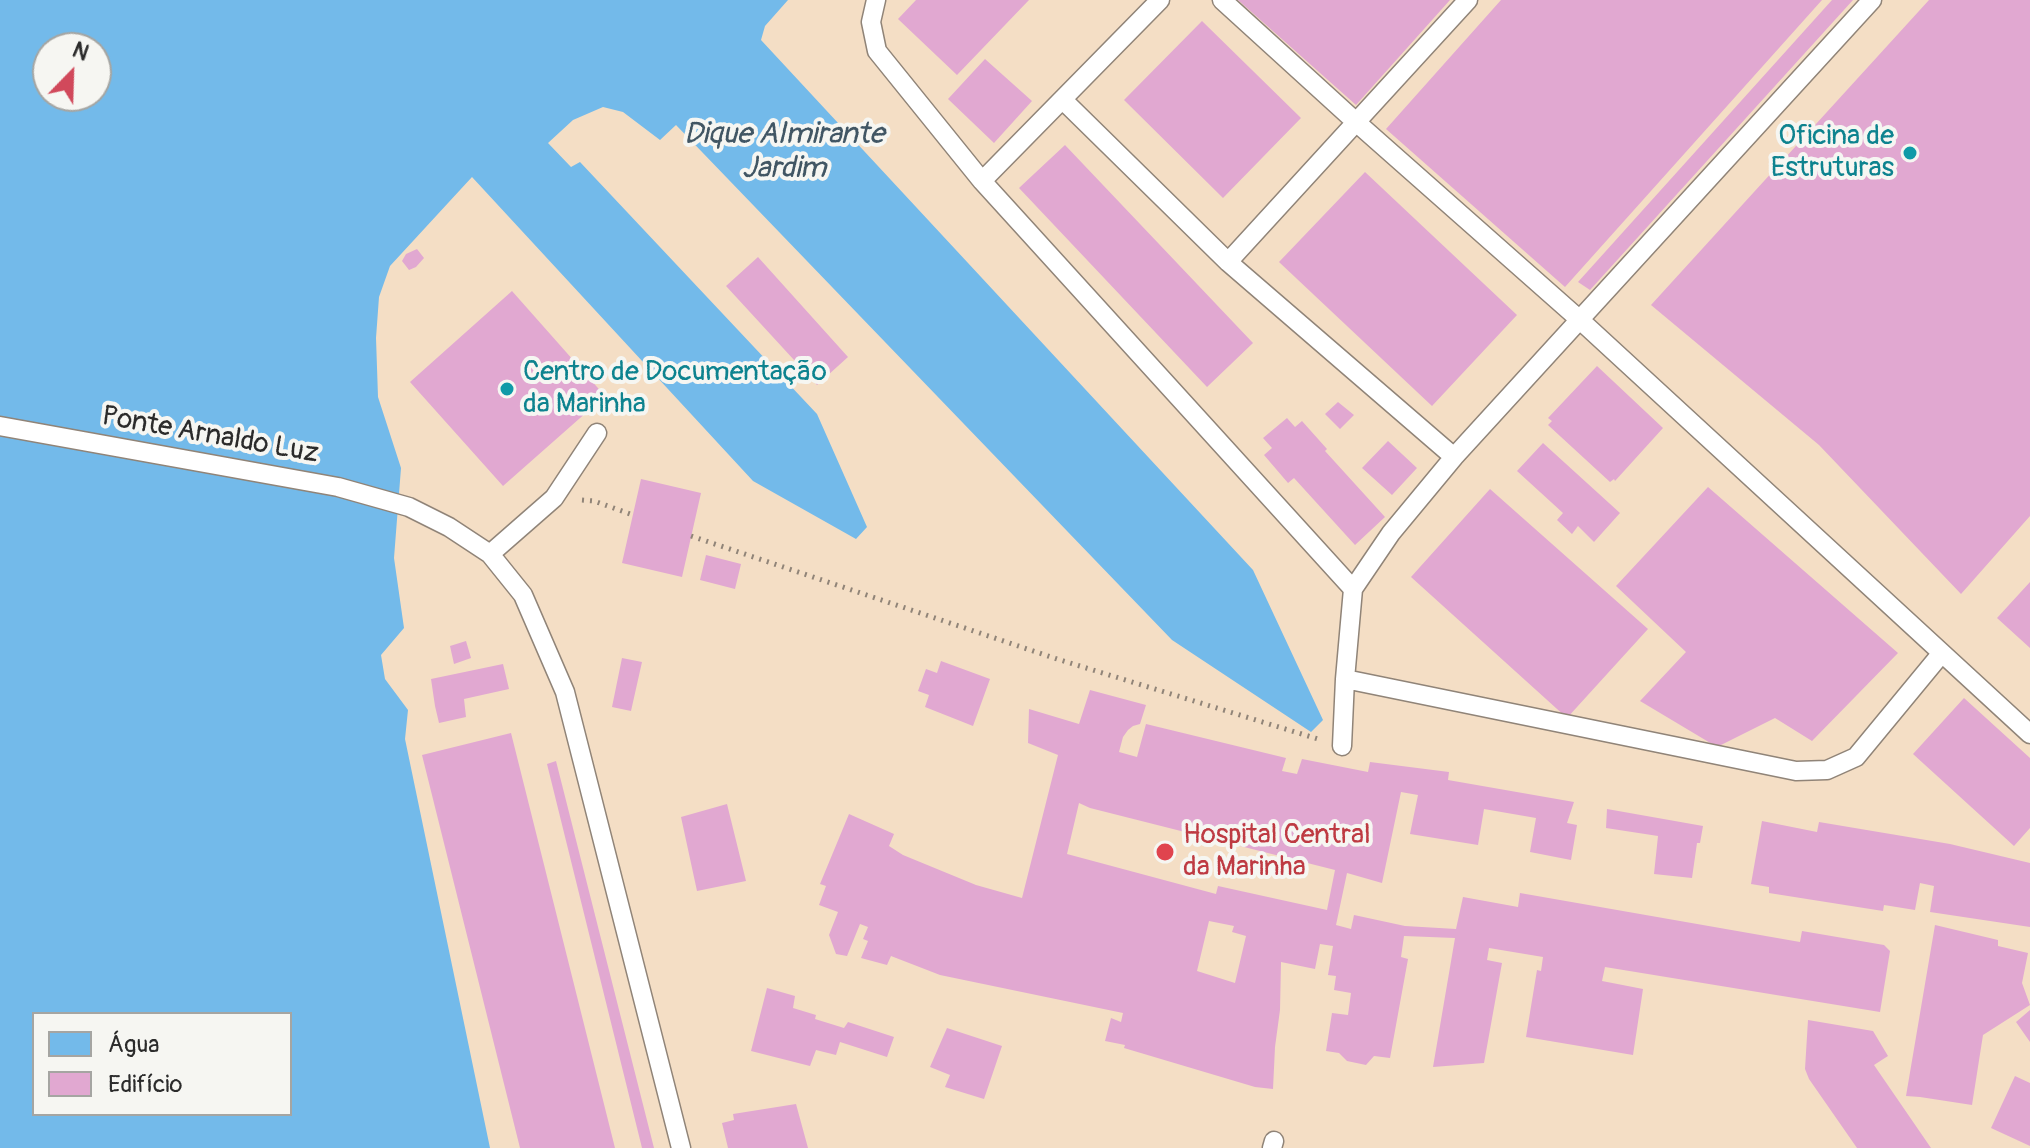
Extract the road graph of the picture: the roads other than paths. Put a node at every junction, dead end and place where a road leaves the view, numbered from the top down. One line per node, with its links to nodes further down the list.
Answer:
1 (876, 0): 8 (lane)
2 (1160, 0): 6 (lane)
3 (1222, 0): 7 (lane)
4 (1468, 0): 7 (lane)
5 (1872, 0): 10 (lane)
6 (1063, 100): 8 (lane); 9 (lane)
7 (1356, 122): 9 (lane); 10 (lane)
8 (982, 181): 15 (lane)
9 (1228, 262): 13 (lane)
10 (1580, 320): 13 (lane); 16 (lane)
11 (0, 426): 14 (lane, Ponte Arnaldo Luz)
12 (597, 433): 14 (lane)
13 (1454, 457): 15 (lane)
14 (490, 554): 20 (lane, Ponte Arnaldo Luz)
15 (1353, 589): 17 (lane)
16 (1941, 654): 17 (lane); 18 (lane)
17 (1345, 679): 19 (lane)
18 (2030, 734)
19 (1342, 746)
20 (681, 1148)

